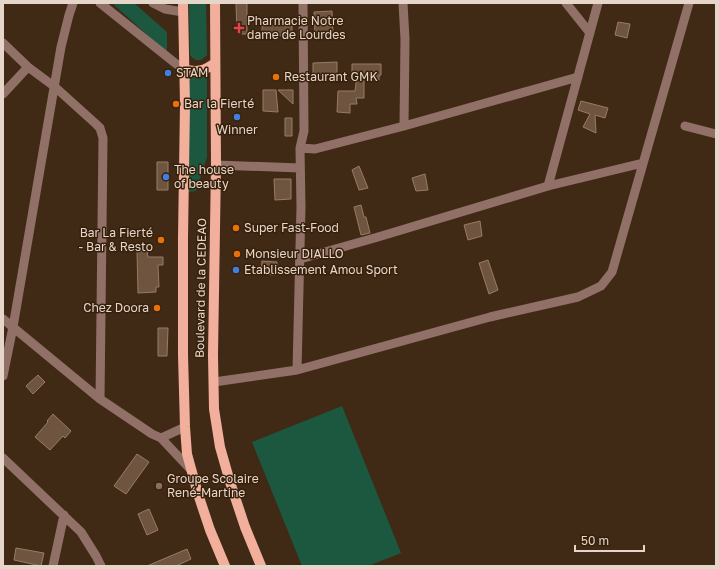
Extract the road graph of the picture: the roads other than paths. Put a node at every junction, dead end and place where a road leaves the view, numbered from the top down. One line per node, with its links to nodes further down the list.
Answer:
1 (73, 3): 17 (street)
2 (100, 3): 15 (street)
3 (153, 3): 10 (street)
4 (215, 3): 13 (main road, Boulevard de la CEDEAO)
5 (303, 3): 22 (street)
6 (403, 3): 19 (street)
7 (566, 3): 11 (street)
8 (598, 3): 11 (street)
9 (689, 3): 23 (street)
10 (182, 8): 15 (main road)
11 (590, 33): 16 (street)
12 (3, 43): 14 (street)
13 (215, 63): 15 (main road); 24 (main road, Boulevard de la CEDEAO)
14 (28, 67): 17 (street); 18 (street)
15 (184, 68): 34 (main road)
16 (578, 77): 19 (street); 26 (street)
17 (55, 87): 29 (street); 33 (street)
18 (3, 94)
19 (404, 126): 22 (street)
20 (685, 126): 21 (street)
21 (716, 134)
22 (300, 148): 25 (street)
23 (643, 163): 26 (street); 30 (street)
24 (216, 165): 25 (street); 32 (main road, Boulevard de la CEDEAO)
25 (300, 168): 27 (street)
26 (548, 186): 27 (street)
27 (300, 259): 30 (street)
28 (3, 318): 29 (street)
29 (13, 327): 31 (street); 33 (street)
30 (297, 370): 32 (street)
31 (3, 376)
32 (214, 382): 42 (main road, Boulevard de la CEDEAO)
33 (100, 399): 35 (street)
34 (185, 427): 35 (street); 37 (main road)
35 (161, 438): 37 (street)
36 (3, 458): 38 (street)
37 (192, 471): 41 (main road)
38 (64, 515): 39 (street); 40 (street)
39 (53, 566)
40 (101, 566)
41 (225, 566)
42 (261, 566)

